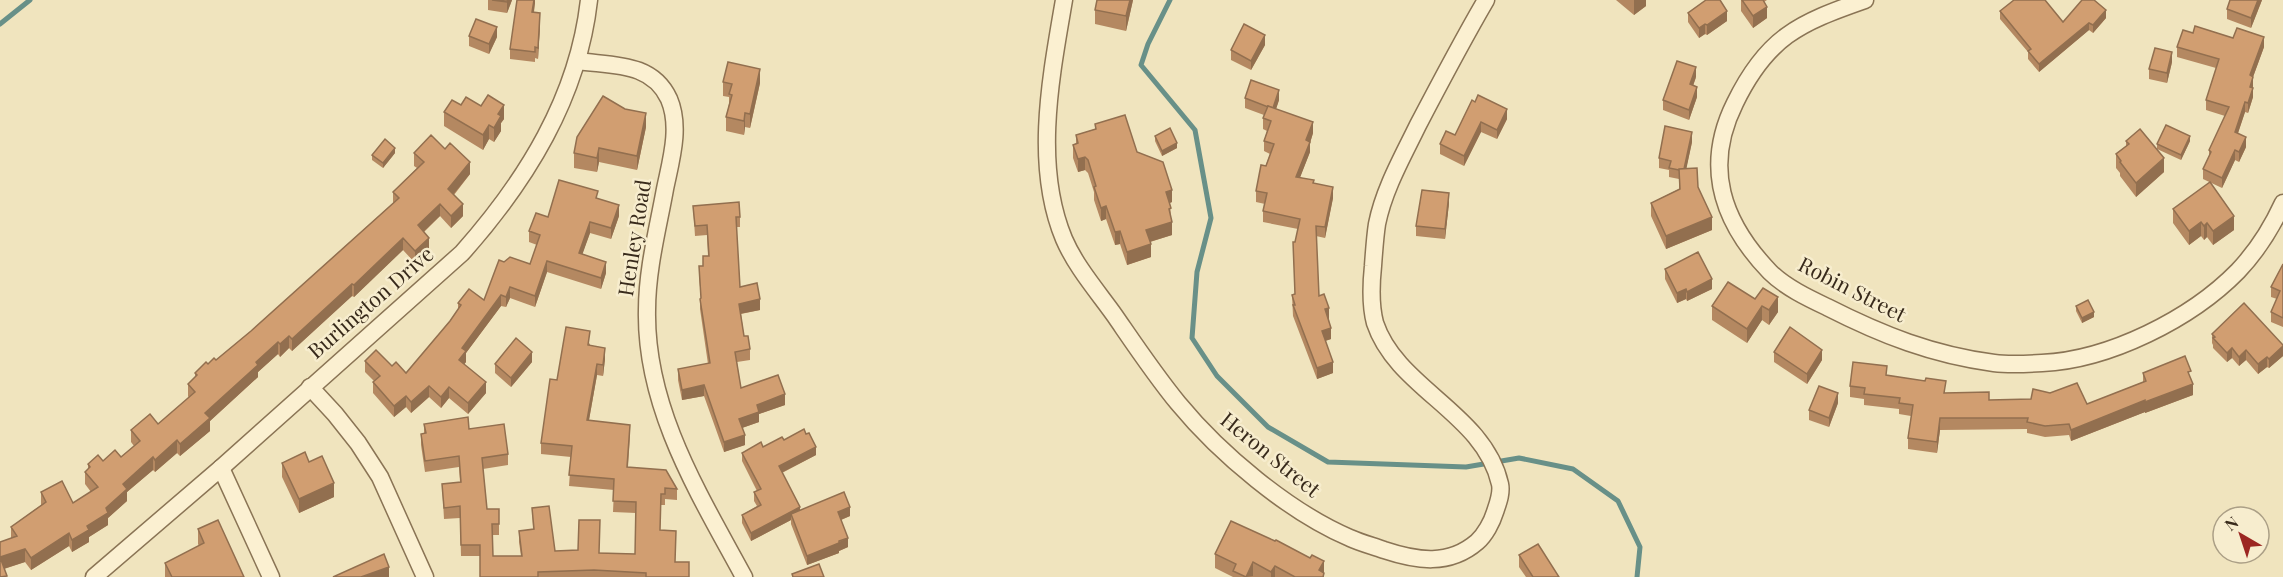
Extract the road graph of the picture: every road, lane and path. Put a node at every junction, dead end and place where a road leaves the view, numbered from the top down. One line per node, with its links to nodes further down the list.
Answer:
1 (589, 0): 5 (street, Burlington Drive)
2 (1064, 0): 3 (street, Heron Street)
3 (1486, 0)
4 (1865, 0): 6 (street, Robin Street)
5 (578, 61): 7 (street, Burlington Drive); 12 (street, Henley Road)
6 (2283, 204)
7 (310, 387): 8 (street, Burlington Drive); 11 (street)
8 (221, 468): 9 (street, Burlington Drive); 10 (street)
9 (94, 577)
10 (271, 577)
11 (425, 577)
12 (744, 577)

